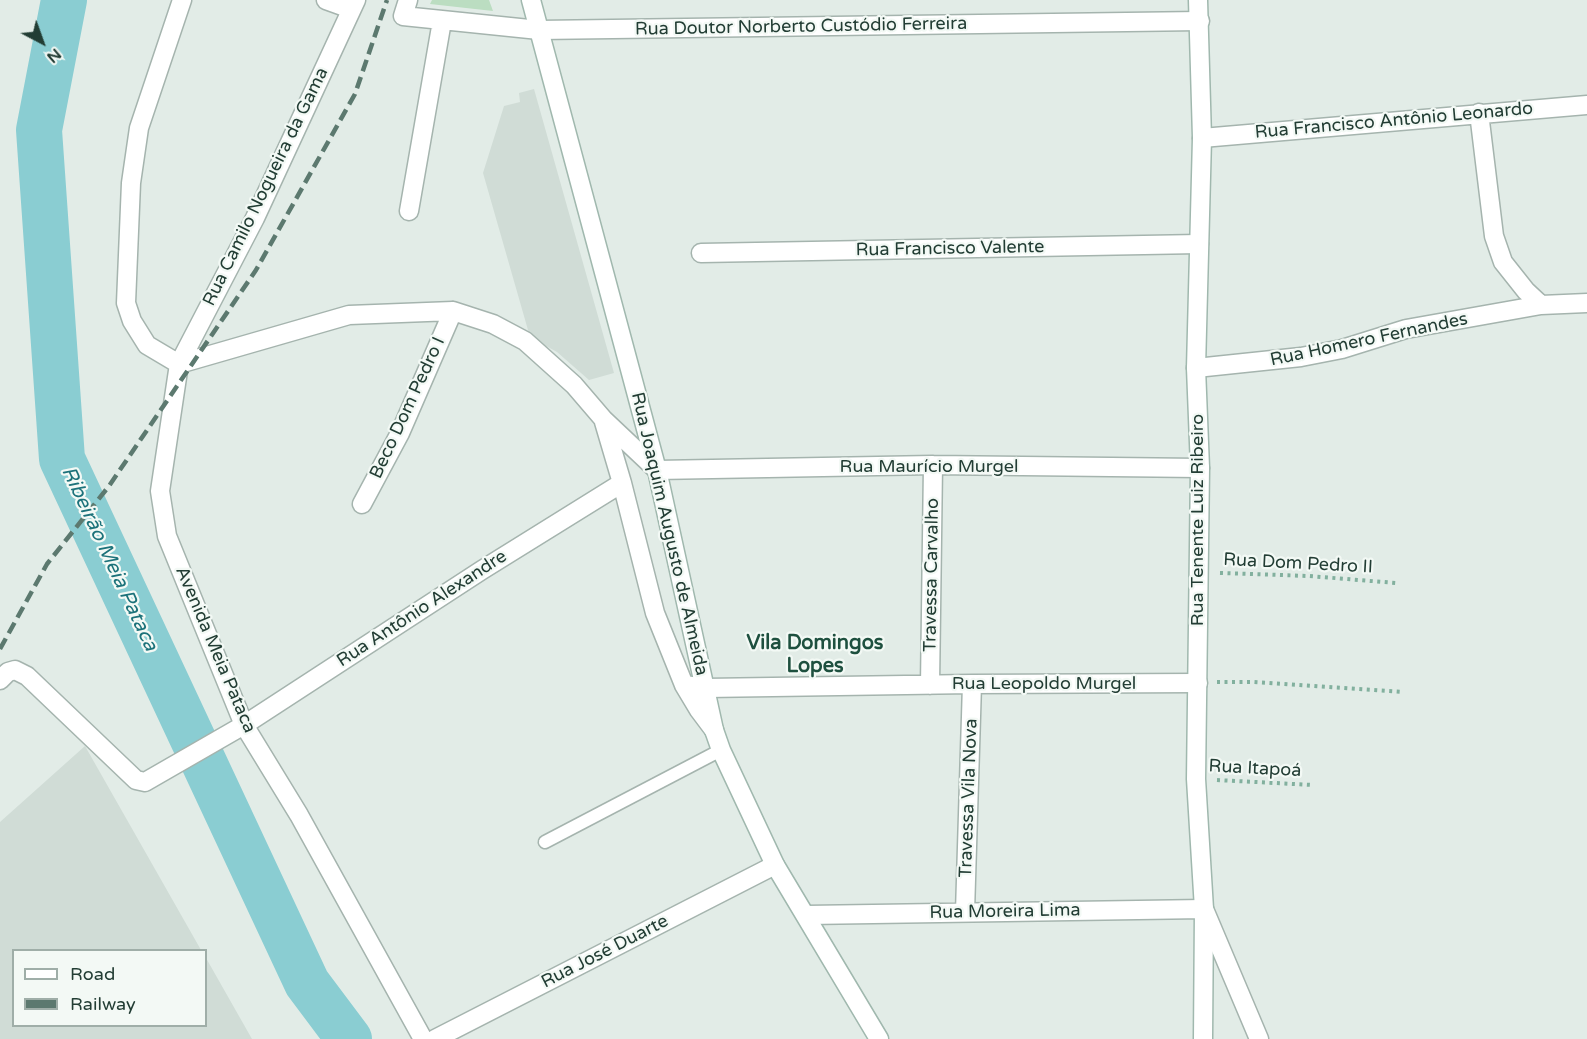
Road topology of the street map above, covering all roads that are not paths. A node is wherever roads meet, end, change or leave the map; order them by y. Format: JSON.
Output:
{"nodes":[{"id":1,"x":182,"y":0,"type":"edge"},
{"id":2,"x":326,"y":0,"type":"edge"},
{"id":3,"x":531,"y":0,"type":"edge"},
{"id":4,"x":1198,"y":0,"type":"edge"},
{"id":5,"x":354,"y":5,"type":"edge"},
{"id":6,"x":406,"y":8,"type":"edge"},
{"id":7,"x":442,"y":21,"type":"junction"},
{"id":8,"x":1200,"y":21,"type":"junction"},
{"id":9,"x":539,"y":30,"type":"junction"},
{"id":10,"x":1587,"y":105,"type":"edge"},
{"id":11,"x":1479,"y":113,"type":"junction"},
{"id":12,"x":1202,"y":138,"type":"junction"},
{"id":13,"x":408,"y":211,"type":"dead end"},
{"id":14,"x":1199,"y":244,"type":"junction"},
{"id":15,"x":701,"y":253,"type":"dead end"},
{"id":16,"x":1587,"y":303,"type":"edge"},
{"id":17,"x":1541,"y":305,"type":"junction"},
{"id":18,"x":453,"y":311,"type":"junction"},
{"id":19,"x":179,"y":364,"type":"junction"},
{"id":20,"x":1196,"y":368,"type":"junction"},
{"id":21,"x":604,"y":420,"type":"junction"},
{"id":22,"x":933,"y":465,"type":"junction"},
{"id":23,"x":1200,"y":468,"type":"junction"},
{"id":24,"x":657,"y":470,"type":"junction"},
{"id":25,"x":622,"y":483,"type":"junction"},
{"id":26,"x":362,"y":504,"type":"dead end"},
{"id":27,"x":4,"y":676,"type":"edge"},
{"id":28,"x":1198,"y":683,"type":"junction"},
{"id":29,"x":972,"y":684,"type":"junction"},
{"id":30,"x":684,"y":685,"type":"junction"},
{"id":31,"x":930,"y":685,"type":"junction"},
{"id":32,"x":706,"y":688,"type":"junction"},
{"id":33,"x":244,"y":725,"type":"junction"},
{"id":34,"x":714,"y":730,"type":"junction"},
{"id":35,"x":721,"y":750,"type":"junction"},
{"id":36,"x":545,"y":842,"type":"dead end"},
{"id":37,"x":775,"y":865,"type":"junction"},
{"id":38,"x":1204,"y":909,"type":"junction"},
{"id":39,"x":965,"y":912,"type":"junction"},
{"id":40,"x":807,"y":915,"type":"junction"},
{"id":41,"x":423,"y":1039,"type":"edge"},
{"id":42,"x":435,"y":1039,"type":"edge"},
{"id":43,"x":879,"y":1039,"type":"edge"},
{"id":44,"x":1203,"y":1039,"type":"edge"},
{"id":45,"x":1259,"y":1039,"type":"edge"}],
"edges":[{"from":1,"to":19,"type":"street"},
{"from":2,"to":5,"type":"street"},
{"from":3,"to":9,"type":"street","name":"Rua Joaquim Augusto de Almeida"},
{"from":4,"to":8,"type":"street","name":"Rua Tenente Luiz Ribeiro"},
{"from":5,"to":19,"type":"street","name":"Rua Camilo Nogueira da Gama"},
{"from":6,"to":7,"type":"street","name":"Rua Doutor Norberto Custódio Ferreira"},
{"from":7,"to":9,"type":"street","name":"Rua Doutor Norberto Custódio Ferreira"},
{"from":7,"to":13,"type":"street"},
{"from":8,"to":9,"type":"street","name":"Rua Doutor Norberto Custódio Ferreira"},
{"from":8,"to":12,"type":"street","name":"Rua Tenente Luiz Ribeiro"},
{"from":9,"to":24,"type":"street","name":"Rua Joaquim Augusto de Almeida"},
{"from":10,"to":11,"type":"street","name":"Rua Francisco Antônio Leonardo"},
{"from":11,"to":12,"type":"street","name":"Rua Francisco Antônio Leonardo"},
{"from":11,"to":17,"type":"street"},
{"from":12,"to":14,"type":"street","name":"Rua Tenente Luiz Ribeiro"},
{"from":14,"to":15,"type":"street","name":"Rua Francisco Valente"},
{"from":14,"to":20,"type":"street","name":"Rua Tenente Luiz Ribeiro"},
{"from":16,"to":17,"type":"street","name":"Rua Homero Fernandes"},
{"from":17,"to":20,"type":"street","name":"Rua Homero Fernandes"},
{"from":18,"to":19,"type":"street"},
{"from":18,"to":21,"type":"street"},
{"from":18,"to":26,"type":"street","name":"Beco Dom Pedro I"},
{"from":19,"to":33,"type":"street","name":"Avenida Meia Pataca"},
{"from":20,"to":23,"type":"street","name":"Rua Tenente Luiz Ribeiro"},
{"from":21,"to":24,"type":"street"},
{"from":21,"to":25,"type":"street"},
{"from":22,"to":23,"type":"street","name":"Rua Maurício Murgel"},
{"from":22,"to":24,"type":"street","name":"Rua Maurício Murgel"},
{"from":22,"to":31,"type":"street","name":"Travessa Carvalho"},
{"from":23,"to":28,"type":"street","name":"Rua Tenente Luiz Ribeiro"},
{"from":24,"to":32,"type":"street","name":"Rua Joaquim Augusto de Almeida"},
{"from":25,"to":30,"type":"street"},
{"from":25,"to":33,"type":"street","name":"Rua Antônio Alexandre"},
{"from":27,"to":33,"type":"street","name":"Rua Antônio Alexandre"},
{"from":28,"to":29,"type":"street","name":"Rua Leopoldo Murgel"},
{"from":28,"to":38,"type":"street","name":"Rua Tenente Luiz Ribeiro"},
{"from":29,"to":31,"type":"street","name":"Rua Leopoldo Murgel"},
{"from":29,"to":39,"type":"street","name":"Travessa Vila Nova"},
{"from":30,"to":32,"type":"street","name":"Rua Leopoldo Murgel"},
{"from":30,"to":34,"type":"street"},
{"from":31,"to":32,"type":"street","name":"Rua Leopoldo Murgel"},
{"from":32,"to":34,"type":"street","name":"Rua Joaquim Augusto de Almeida"},
{"from":33,"to":41,"type":"street","name":"Avenida Meia Pataca"},
{"from":34,"to":35,"type":"street","name":"Rua Joaquim Augusto de Almeida"},
{"from":35,"to":36,"type":"lane"},
{"from":35,"to":37,"type":"street","name":"Rua Joaquim Augusto de Almeida"},
{"from":37,"to":40,"type":"street","name":"Rua Joaquim Augusto de Almeida"},
{"from":37,"to":42,"type":"street","name":"Rua José Duarte"},
{"from":38,"to":39,"type":"street","name":"Rua Moreira Lima"},
{"from":38,"to":44,"type":"street","name":"Rua Tenente Luiz Ribeiro"},
{"from":38,"to":45,"type":"street"},
{"from":39,"to":40,"type":"street","name":"Rua Moreira Lima"},
{"from":40,"to":43,"type":"street","name":"Rua Joaquim Augusto de Almeida"}]}
